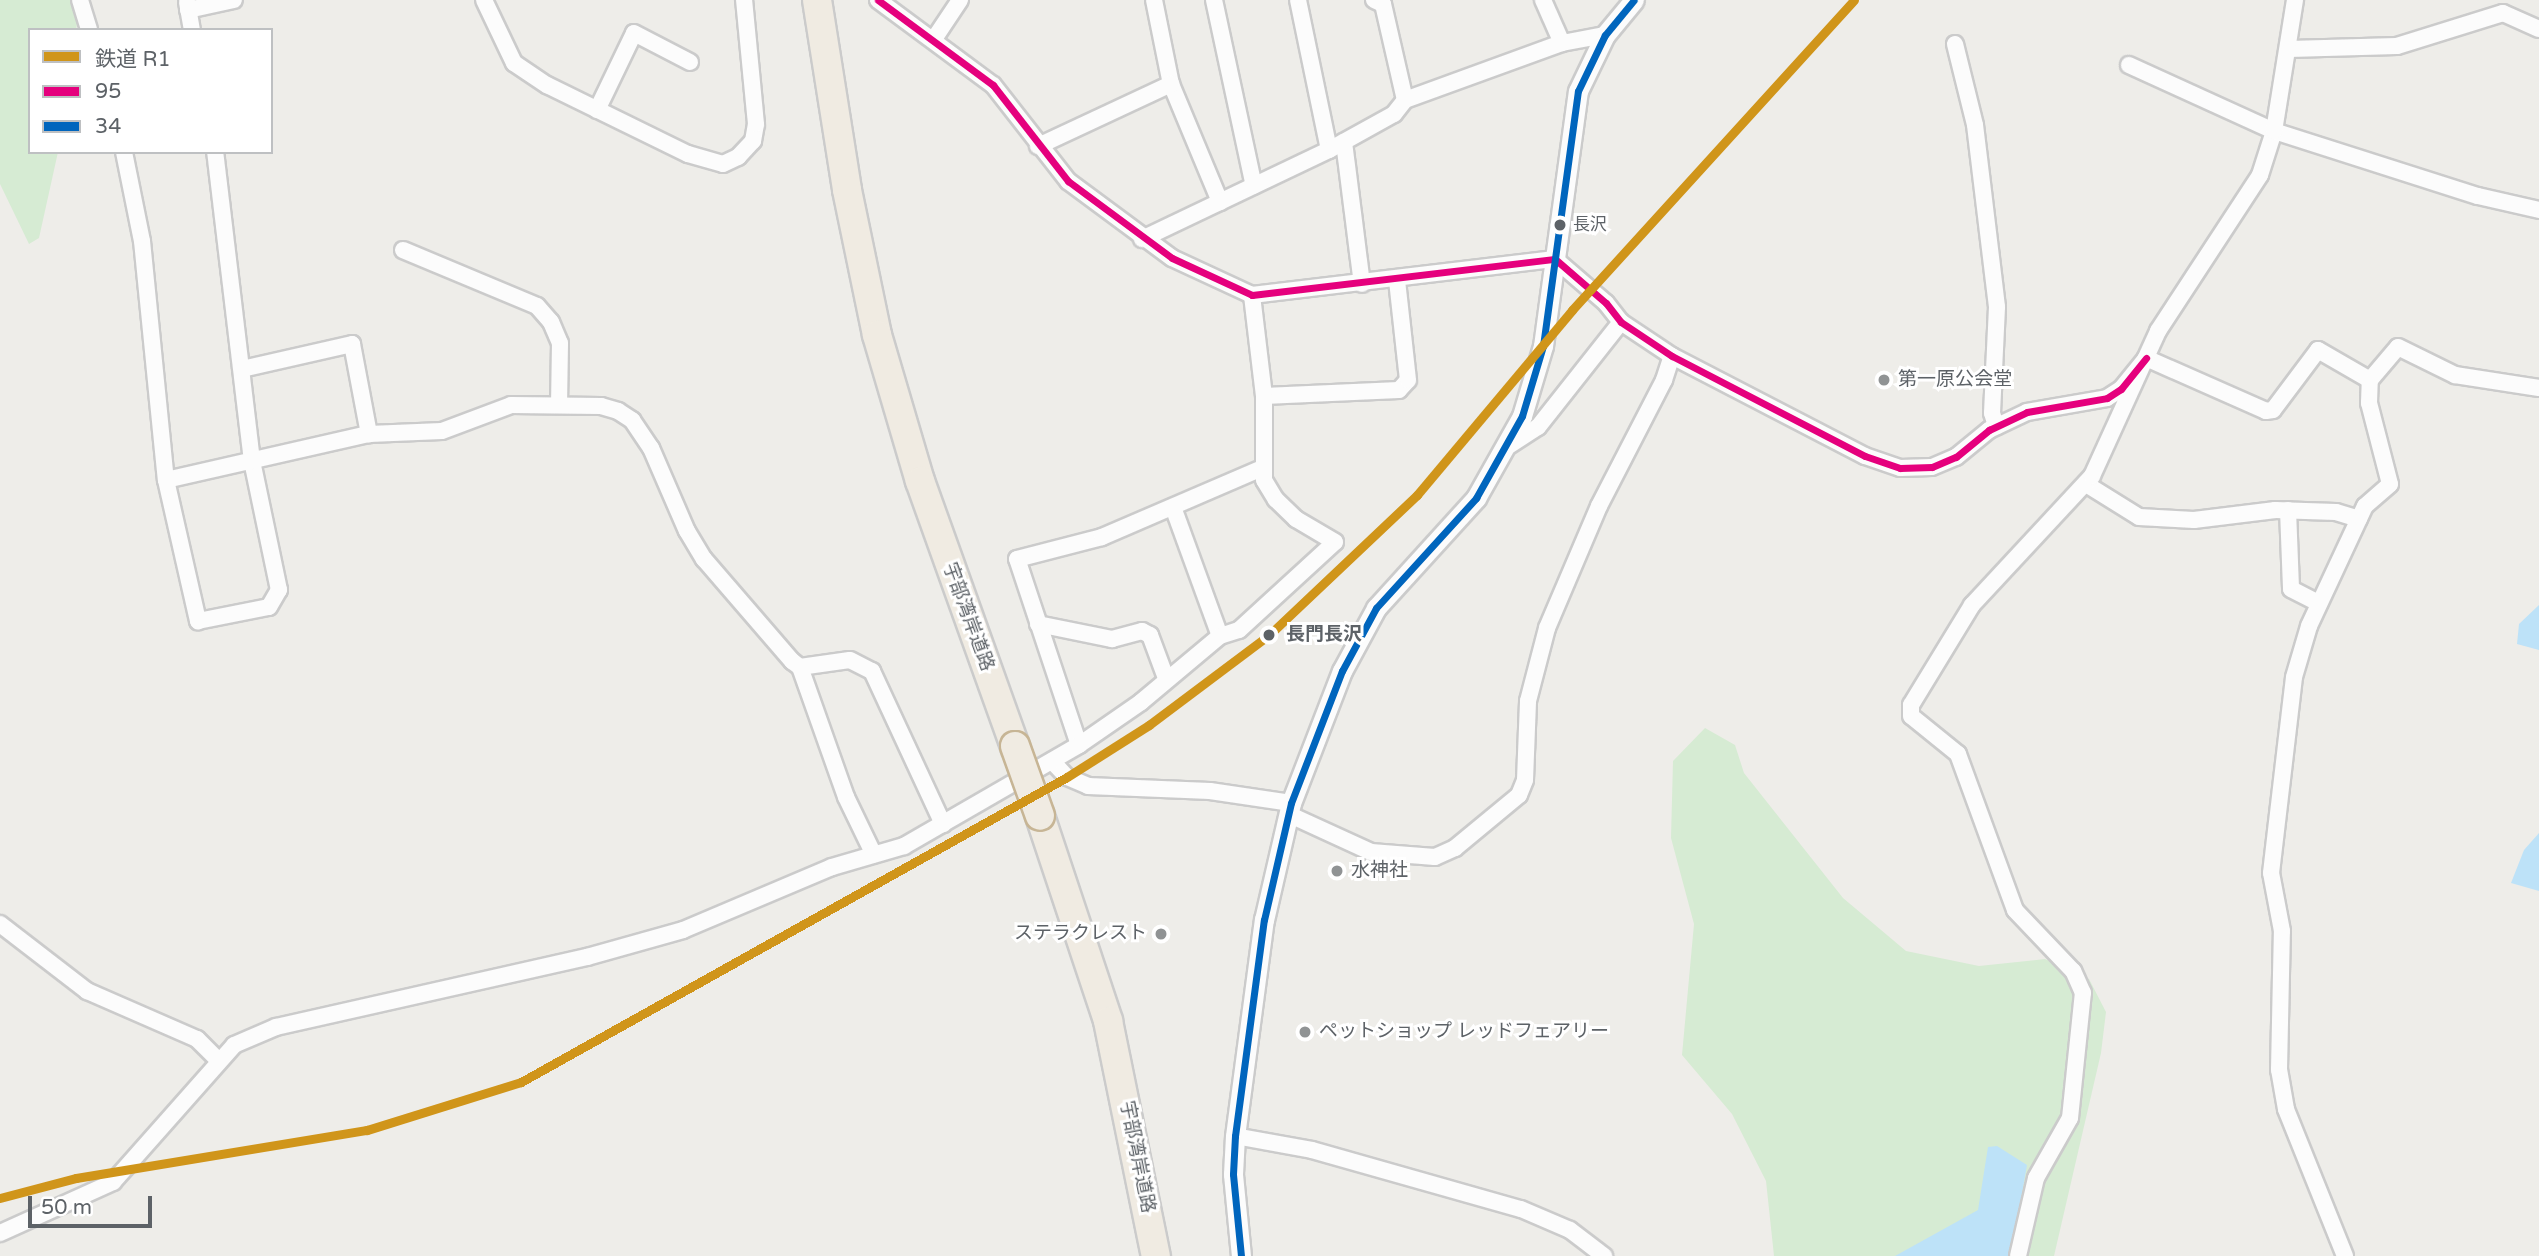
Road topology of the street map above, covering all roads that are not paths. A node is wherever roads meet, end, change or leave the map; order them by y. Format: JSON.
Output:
{"nodes":[{"id":1,"x":80,"y":0,"type":"edge"},
{"id":2,"x":234,"y":0,"type":"edge"},
{"id":3,"x":484,"y":0,"type":"edge"},
{"id":4,"x":744,"y":0,"type":"edge"},
{"id":5,"x":817,"y":0,"type":"edge"},
{"id":6,"x":878,"y":0,"type":"edge"},
{"id":7,"x":960,"y":0,"type":"edge"},
{"id":8,"x":1154,"y":0,"type":"edge"},
{"id":9,"x":1214,"y":0,"type":"edge"},
{"id":10,"x":1298,"y":0,"type":"edge"},
{"id":11,"x":1374,"y":0,"type":"edge"},
{"id":12,"x":1543,"y":0,"type":"edge"},
{"id":13,"x":1634,"y":0,"type":"edge"},
{"id":14,"x":2295,"y":0,"type":"edge"},
{"id":15,"x":187,"y":5,"type":"edge"},
{"id":16,"x":88,"y":28,"type":"edge"},
{"id":17,"x":192,"y":28,"type":"edge"},
{"id":18,"x":2539,"y":29,"type":"edge"},
{"id":19,"x":1605,"y":35,"type":"junction"},
{"id":20,"x":934,"y":39,"type":"junction"},
{"id":21,"x":1562,"y":43,"type":"junction"},
{"id":22,"x":1955,"y":44,"type":"dead end"},
{"id":23,"x":2289,"y":49,"type":"junction"},
{"id":24,"x":690,"y":62,"type":"dead end"},
{"id":25,"x":2129,"y":65,"type":"dead end"},
{"id":26,"x":1171,"y":84,"type":"junction"},
{"id":27,"x":1405,"y":100,"type":"junction"},
{"id":28,"x":597,"y":110,"type":"junction"},
{"id":29,"x":2274,"y":131,"type":"junction"},
{"id":30,"x":1344,"y":142,"type":"junction"},
{"id":31,"x":1038,"y":146,"type":"junction"},
{"id":32,"x":1329,"y":150,"type":"junction"},
{"id":33,"x":124,"y":154,"type":"edge"},
{"id":34,"x":215,"y":154,"type":"edge"},
{"id":35,"x":1254,"y":186,"type":"junction"},
{"id":36,"x":1220,"y":202,"type":"junction"},
{"id":37,"x":2539,"y":210,"type":"edge"},
{"id":38,"x":1142,"y":239,"type":"junction"},
{"id":39,"x":403,"y":250,"type":"dead end"},
{"id":40,"x":1555,"y":259,"type":"junction"},
{"id":41,"x":1397,"y":280,"type":"junction"},
{"id":42,"x":1362,"y":284,"type":"junction"},
{"id":43,"x":1252,"y":295,"type":"junction"},
{"id":44,"x":1621,"y":323,"type":"junction"},
{"id":45,"x":1672,"y":356,"type":"junction"},
{"id":46,"x":2146,"y":358,"type":"junction"},
{"id":47,"x":242,"y":369,"type":"junction"},
{"id":48,"x":2370,"y":380,"type":"junction"},
{"id":49,"x":2539,"y":388,"type":"edge"},
{"id":50,"x":1264,"y":396,"type":"junction"},
{"id":51,"x":559,"y":404,"type":"junction"},
{"id":52,"x":1996,"y":426,"type":"junction"},
{"id":53,"x":369,"y":434,"type":"junction"},
{"id":54,"x":1510,"y":445,"type":"junction"},
{"id":55,"x":252,"y":461,"type":"junction"},
{"id":56,"x":1262,"y":468,"type":"junction"},
{"id":57,"x":166,"y":480,"type":"junction"},
{"id":58,"x":2086,"y":484,"type":"junction"},
{"id":59,"x":1173,"y":507,"type":"junction"},
{"id":60,"x":2288,"y":510,"type":"junction"},
{"id":61,"x":2359,"y":519,"type":"junction"},
{"id":62,"x":2319,"y":603,"type":"junction"},
{"id":63,"x":1038,"y":624,"type":"junction"},
{"id":64,"x":1220,"y":636,"type":"junction"},
{"id":65,"x":800,"y":667,"type":"junction"},
{"id":66,"x":1166,"y":678,"type":"junction"},
{"id":67,"x":1079,"y":745,"type":"junction"},
{"id":68,"x":1052,"y":761,"type":"junction"},
{"id":69,"x":1290,"y":808,"type":"junction"},
{"id":70,"x":943,"y":824,"type":"junction"},
{"id":71,"x":874,"y":855,"type":"junction"},
{"id":72,"x":0,"y":923,"type":"edge"},
{"id":73,"x":219,"y":1061,"type":"junction"},
{"id":74,"x":1235,"y":1136,"type":"junction"},
{"id":75,"x":0,"y":1233,"type":"edge"},
{"id":76,"x":1155,"y":1256,"type":"edge"},
{"id":77,"x":1241,"y":1256,"type":"edge"},
{"id":78,"x":1604,"y":1256,"type":"edge"},
{"id":79,"x":2018,"y":1256,"type":"edge"},
{"id":80,"x":2345,"y":1256,"type":"edge"}],
"edges":[{"from":1,"to":16,"type":"street"},
{"from":2,"to":15,"type":"street"},
{"from":3,"to":28,"type":"street"},
{"from":4,"to":28,"type":"street"},
{"from":5,"to":76,"type":"highway","name":"宇部湾岸道路","bridge":true},
{"from":6,"to":20,"type":"street"},
{"from":7,"to":20,"type":"street"},
{"from":8,"to":26,"type":"street"},
{"from":9,"to":35,"type":"street"},
{"from":10,"to":32,"type":"street"},
{"from":11,"to":27,"type":"street"},
{"from":12,"to":21,"type":"street"},
{"from":13,"to":19,"type":"street"},
{"from":14,"to":23,"type":"street"},
{"from":15,"to":17,"type":"street"},
{"from":18,"to":23,"type":"street"},
{"from":19,"to":21,"type":"street"},
{"from":19,"to":40,"type":"street"},
{"from":20,"to":31,"type":"street"},
{"from":21,"to":27,"type":"street"},
{"from":22,"to":52,"type":"street"},
{"from":23,"to":29,"type":"street"},
{"from":24,"to":28,"type":"street"},
{"from":25,"to":29,"type":"street"},
{"from":26,"to":31,"type":"street"},
{"from":26,"to":36,"type":"street"},
{"from":27,"to":30,"type":"street"},
{"from":29,"to":37,"type":"street"},
{"from":29,"to":46,"type":"street"},
{"from":30,"to":32,"type":"street"},
{"from":30,"to":42,"type":"street"},
{"from":31,"to":38,"type":"street"},
{"from":32,"to":35,"type":"street"},
{"from":33,"to":57,"type":"street"},
{"from":34,"to":47,"type":"street"},
{"from":35,"to":36,"type":"street"},
{"from":36,"to":38,"type":"street"},
{"from":38,"to":43,"type":"street"},
{"from":39,"to":51,"type":"street"},
{"from":40,"to":41,"type":"street"},
{"from":40,"to":44,"type":"street"},
{"from":40,"to":54,"type":"street"},
{"from":41,"to":42,"type":"street"},
{"from":41,"to":50,"type":"street"},
{"from":42,"to":43,"type":"street"},
{"from":43,"to":50,"type":"street"},
{"from":44,"to":45,"type":"street"},
{"from":44,"to":54,"type":"street"},
{"from":45,"to":52,"type":"street"},
{"from":45,"to":69,"type":"street"},
{"from":46,"to":48,"type":"street"},
{"from":46,"to":52,"type":"street"},
{"from":46,"to":58,"type":"street"},
{"from":47,"to":53,"type":"street"},
{"from":47,"to":55,"type":"street"},
{"from":48,"to":49,"type":"street"},
{"from":48,"to":61,"type":"street"},
{"from":50,"to":56,"type":"street"},
{"from":51,"to":53,"type":"street"},
{"from":51,"to":65,"type":"street"},
{"from":53,"to":55,"type":"street"},
{"from":54,"to":69,"type":"street"},
{"from":55,"to":57,"type":"street"},
{"from":55,"to":57,"type":"street"},
{"from":56,"to":59,"type":"street"},
{"from":56,"to":64,"type":"street"},
{"from":58,"to":60,"type":"street"},
{"from":58,"to":79,"type":"street"},
{"from":59,"to":63,"type":"street"},
{"from":59,"to":64,"type":"street"},
{"from":60,"to":61,"type":"street"},
{"from":60,"to":62,"type":"street"},
{"from":61,"to":62,"type":"street"},
{"from":62,"to":80,"type":"street"},
{"from":63,"to":66,"type":"street"},
{"from":63,"to":67,"type":"street"},
{"from":64,"to":66,"type":"street"},
{"from":65,"to":70,"type":"street"},
{"from":65,"to":71,"type":"street"},
{"from":66,"to":67,"type":"street"},
{"from":67,"to":68,"type":"street"},
{"from":68,"to":69,"type":"street"},
{"from":68,"to":70,"type":"street"},
{"from":69,"to":74,"type":"street"},
{"from":70,"to":71,"type":"street"},
{"from":71,"to":73,"type":"street"},
{"from":72,"to":73,"type":"street"},
{"from":73,"to":75,"type":"street"},
{"from":74,"to":77,"type":"street"},
{"from":74,"to":78,"type":"street"}]}
